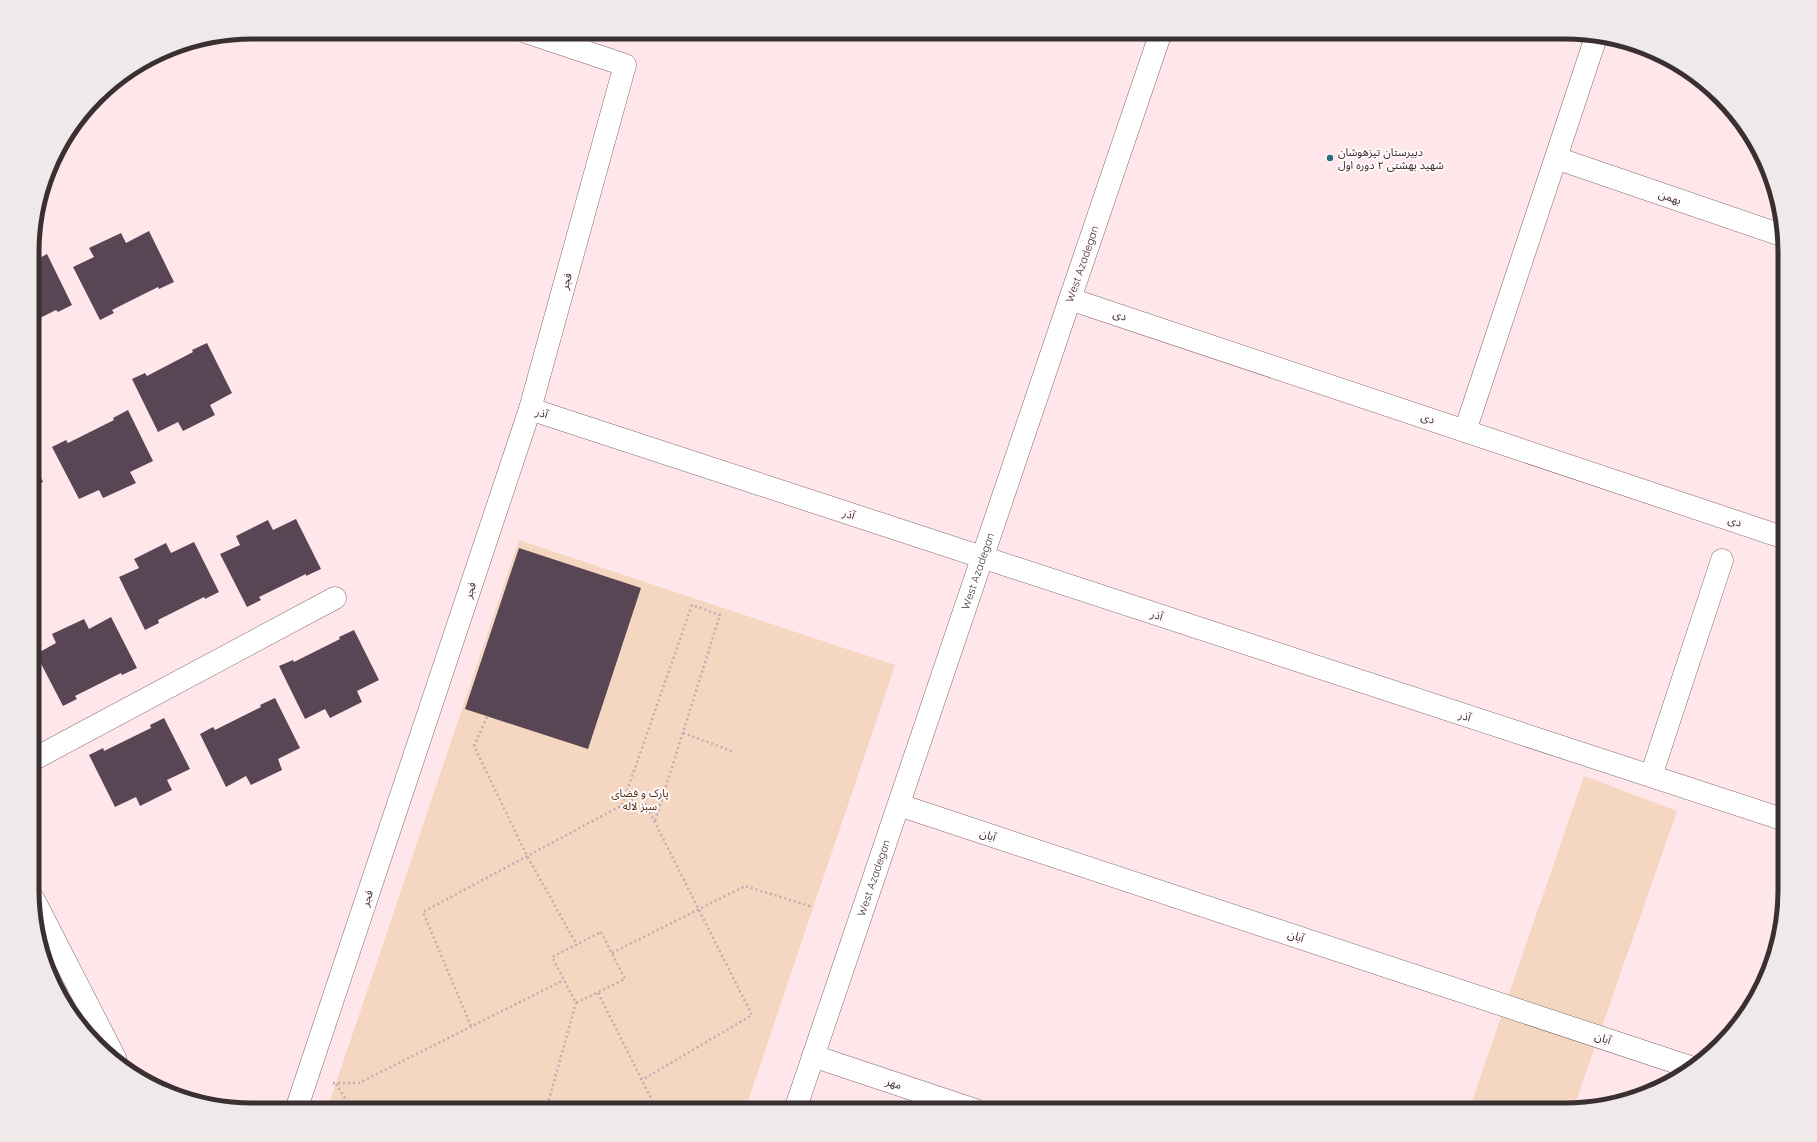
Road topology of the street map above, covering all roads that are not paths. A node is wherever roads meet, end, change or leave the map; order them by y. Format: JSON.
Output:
{"nodes":[{"id":1,"x":547,"y":39,"type":"edge"},
{"id":2,"x":1159,"y":39,"type":"edge"},
{"id":3,"x":1595,"y":41,"type":"edge"},
{"id":4,"x":1556,"y":158,"type":"junction"},
{"id":5,"x":1777,"y":234,"type":"edge"},
{"id":6,"x":1070,"y":299,"type":"junction"},
{"id":7,"x":530,"y":409,"type":"junction"},
{"id":8,"x":1465,"y":431,"type":"junction"},
{"id":9,"x":1778,"y":536,"type":"edge"},
{"id":10,"x":983,"y":557,"type":"junction"},
{"id":11,"x":1722,"y":560,"type":"dead end"},
{"id":12,"x":335,"y":598,"type":"dead end"},
{"id":13,"x":39,"y":756,"type":"edge"},
{"id":14,"x":1650,"y":776,"type":"junction"},
{"id":15,"x":899,"y":805,"type":"junction"},
{"id":16,"x":1778,"y":818,"type":"edge"},
{"id":17,"x":40,"y":914,"type":"edge"},
{"id":18,"x":96,"y":1033,"type":"edge"},
{"id":19,"x":104,"y":1044,"type":"edge"},
{"id":20,"x":813,"y":1056,"type":"junction"},
{"id":21,"x":1685,"y":1065,"type":"edge"},
{"id":22,"x":298,"y":1103,"type":"edge"},
{"id":23,"x":797,"y":1103,"type":"edge"},
{"id":24,"x":954,"y":1103,"type":"edge"}],
"edges":[{"from":1,"to":7,"type":"street","name":"فجر"},
{"from":2,"to":6,"type":"street","name":"West Azadegan"},
{"from":3,"to":4,"type":"street"},
{"from":4,"to":5,"type":"street","name":"بهمن"},
{"from":4,"to":8,"type":"street"},
{"from":6,"to":8,"type":"street","name":"دی"},
{"from":6,"to":10,"type":"street","name":"West Azadegan"},
{"from":7,"to":10,"type":"street","name":"آذر"},
{"from":7,"to":22,"type":"street","name":"فجر"},
{"from":8,"to":9,"type":"street","name":"دی"},
{"from":10,"to":14,"type":"street","name":"آذر"},
{"from":10,"to":15,"type":"street","name":"West Azadegan"},
{"from":11,"to":14,"type":"street"},
{"from":12,"to":13,"type":"street"},
{"from":14,"to":16,"type":"street","name":"آذر"},
{"from":15,"to":20,"type":"street","name":"West Azadegan"},
{"from":15,"to":21,"type":"street","name":"آبان"},
{"from":17,"to":18,"type":"street"},
{"from":18,"to":19,"type":"street"},
{"from":20,"to":23,"type":"street","name":"West Azadegan"},
{"from":20,"to":24,"type":"street","name":"مهر"}]}
